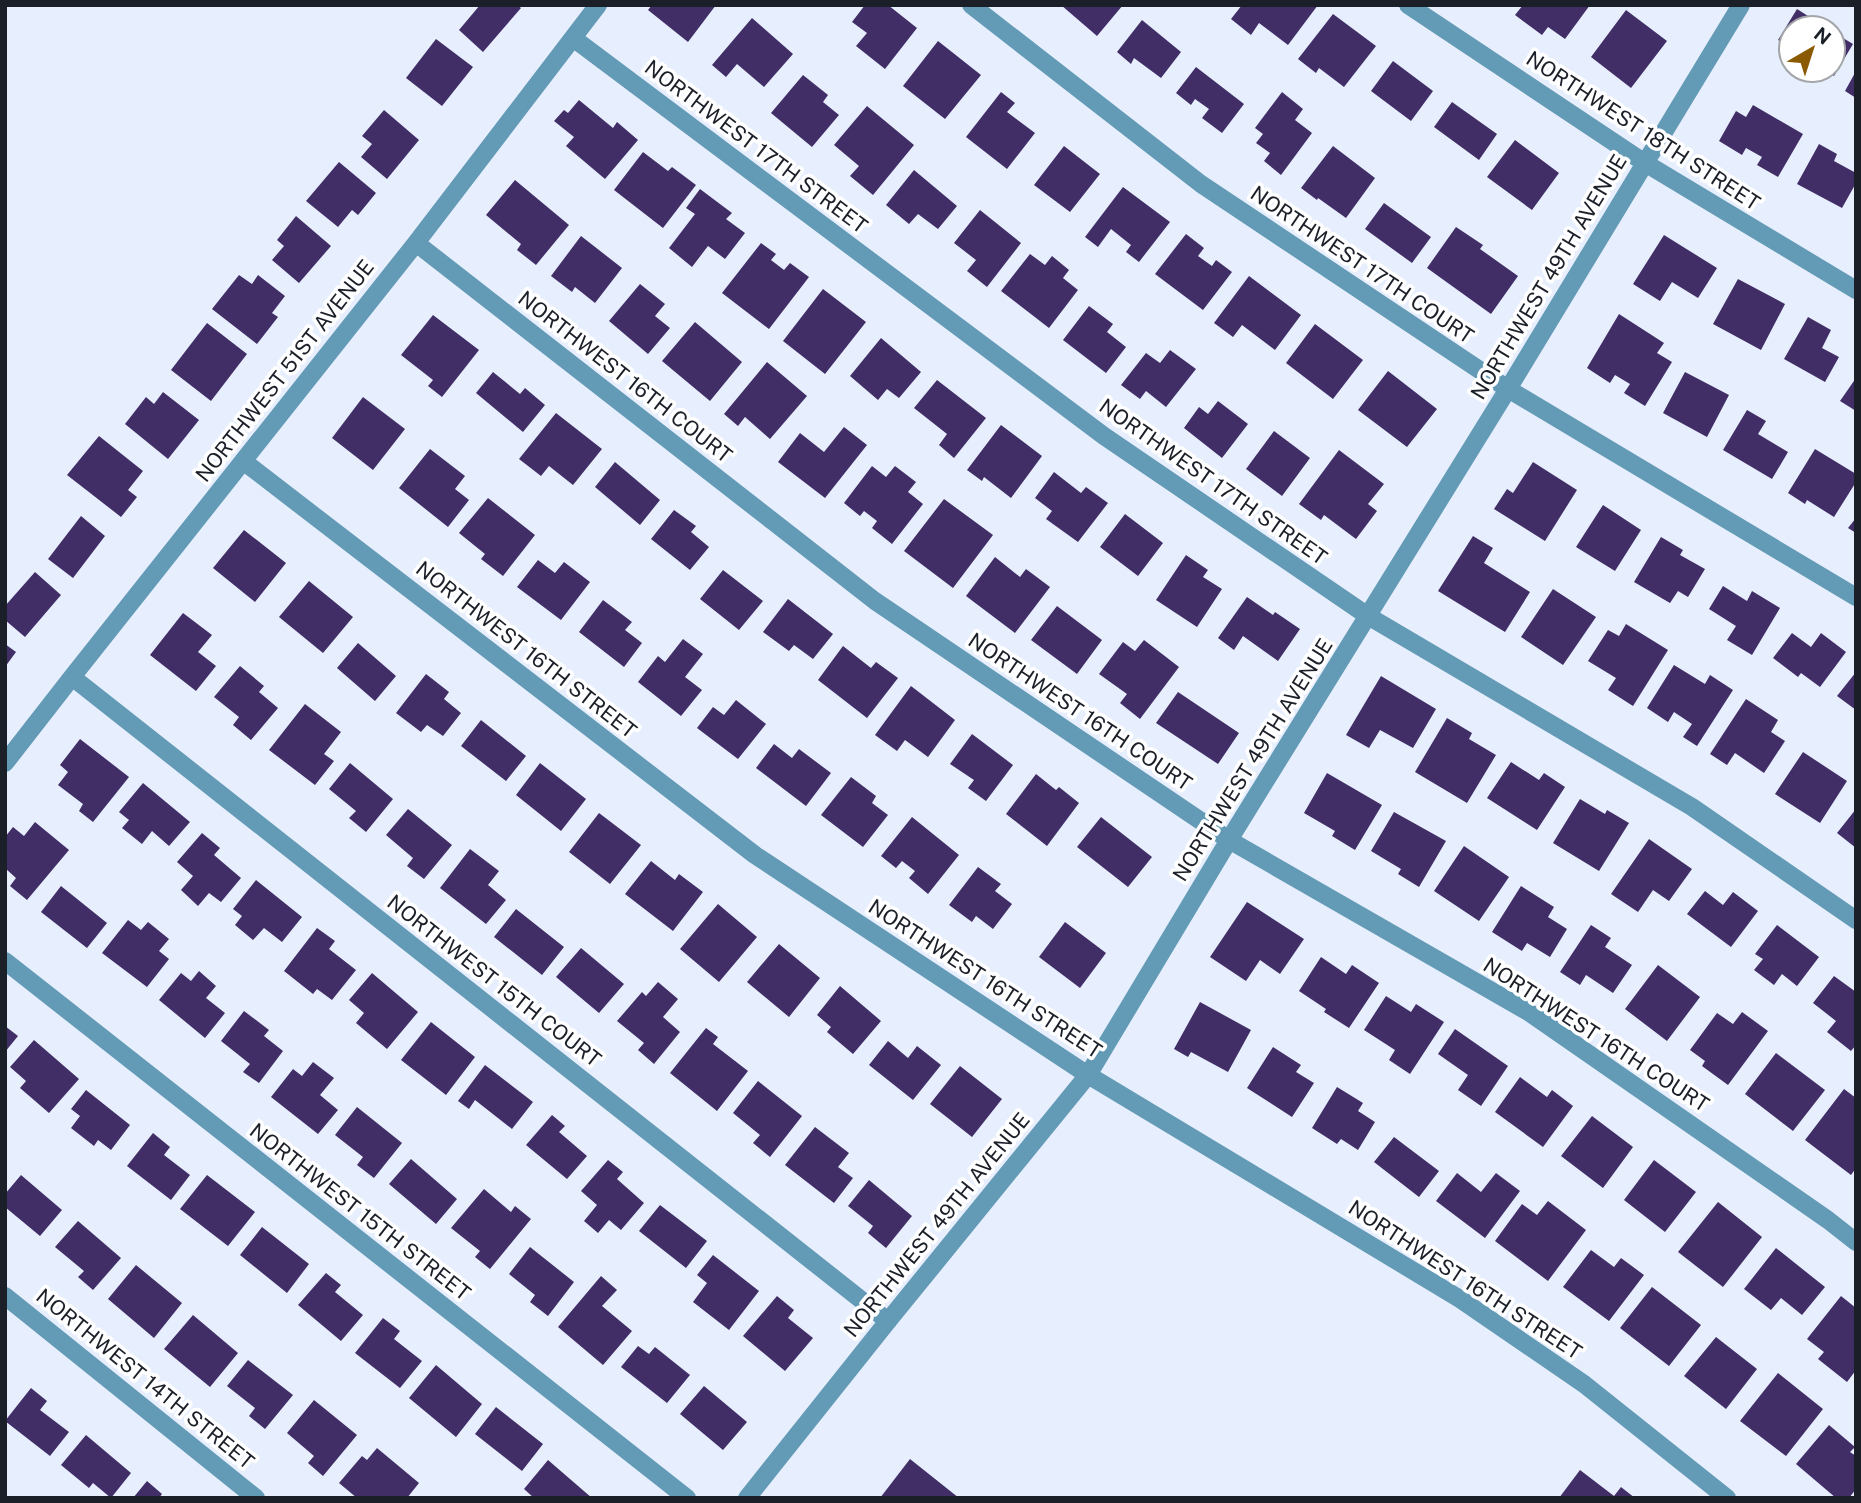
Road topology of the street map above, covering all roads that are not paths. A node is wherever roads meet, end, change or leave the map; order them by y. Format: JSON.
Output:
{"nodes":[{"id":1,"x":598,"y":5,"type":"edge"},
{"id":2,"x":971,"y":5,"type":"edge"},
{"id":3,"x":1408,"y":5,"type":"edge"},
{"id":4,"x":1741,"y":5,"type":"edge"},
{"id":5,"x":573,"y":38,"type":"junction"},
{"id":6,"x":1645,"y":163,"type":"junction"},
{"id":7,"x":416,"y":243,"type":"junction"},
{"id":8,"x":1856,"y":290,"type":"edge"},
{"id":9,"x":1508,"y":389,"type":"junction"},
{"id":10,"x":243,"y":461,"type":"junction"},
{"id":11,"x":1856,"y":597,"type":"edge"},
{"id":12,"x":1368,"y":616,"type":"junction"},
{"id":13,"x":72,"y":677,"type":"junction"},
{"id":14,"x":5,"y":764,"type":"edge"},
{"id":15,"x":1229,"y":840,"type":"junction"},
{"id":16,"x":1856,"y":920,"type":"edge"},
{"id":17,"x":5,"y":961,"type":"edge"},
{"id":18,"x":1088,"y":1075,"type":"junction"},
{"id":19,"x":1856,"y":1242,"type":"edge"},
{"id":20,"x":5,"y":1296,"type":"edge"},
{"id":21,"x":888,"y":1321,"type":"junction"},
{"id":22,"x":256,"y":1498,"type":"edge"},
{"id":23,"x":687,"y":1498,"type":"edge"},
{"id":24,"x":747,"y":1498,"type":"edge"},
{"id":25,"x":1727,"y":1498,"type":"edge"}],
"edges":[{"from":1,"to":5,"type":"street","name":"NORTHWEST 51ST AVENUE"},
{"from":2,"to":9,"type":"street","name":"NORTHWEST 17TH COURT"},
{"from":3,"to":6,"type":"street","name":"NORTHWEST 18TH STREET"},
{"from":4,"to":6,"type":"street","name":"NORTHWEST 49TH AVENUE"},
{"from":5,"to":7,"type":"street","name":"NORTHWEST 51ST AVENUE"},
{"from":5,"to":12,"type":"street","name":"NORTHWEST 17TH STREET"},
{"from":6,"to":8,"type":"street","name":"NORTHWEST 18TH STREET"},
{"from":6,"to":9,"type":"street","name":"NORTHWEST 49TH AVENUE"},
{"from":7,"to":10,"type":"street","name":"NORTHWEST 51ST AVENUE"},
{"from":7,"to":15,"type":"street","name":"NORTHWEST 16TH COURT"},
{"from":9,"to":11,"type":"street","name":"NORTHWEST 17TH COURT"},
{"from":9,"to":12,"type":"street","name":"NORTHWEST 49TH AVENUE"},
{"from":10,"to":13,"type":"street","name":"NORTHWEST 51ST AVENUE"},
{"from":10,"to":18,"type":"street","name":"NORTHWEST 16TH STREET"},
{"from":12,"to":15,"type":"street","name":"NORTHWEST 49TH AVENUE"},
{"from":12,"to":16,"type":"street","name":"NORTHWEST 17TH STREET"},
{"from":13,"to":14,"type":"street","name":"NORTHWEST 51ST AVENUE"},
{"from":13,"to":21,"type":"street","name":"NORTHWEST 15TH COURT"},
{"from":15,"to":18,"type":"street","name":"NORTHWEST 49TH AVENUE"},
{"from":15,"to":19,"type":"street","name":"NORTHWEST 16TH COURT"},
{"from":17,"to":23,"type":"street","name":"NORTHWEST 15TH STREET"},
{"from":18,"to":21,"type":"street","name":"NORTHWEST 49TH AVENUE"},
{"from":18,"to":25,"type":"street","name":"NORTHWEST 16TH STREET"},
{"from":20,"to":22,"type":"street","name":"NORTHWEST 14TH STREET"},
{"from":21,"to":24,"type":"street","name":"NORTHWEST 49TH AVENUE"}]}
